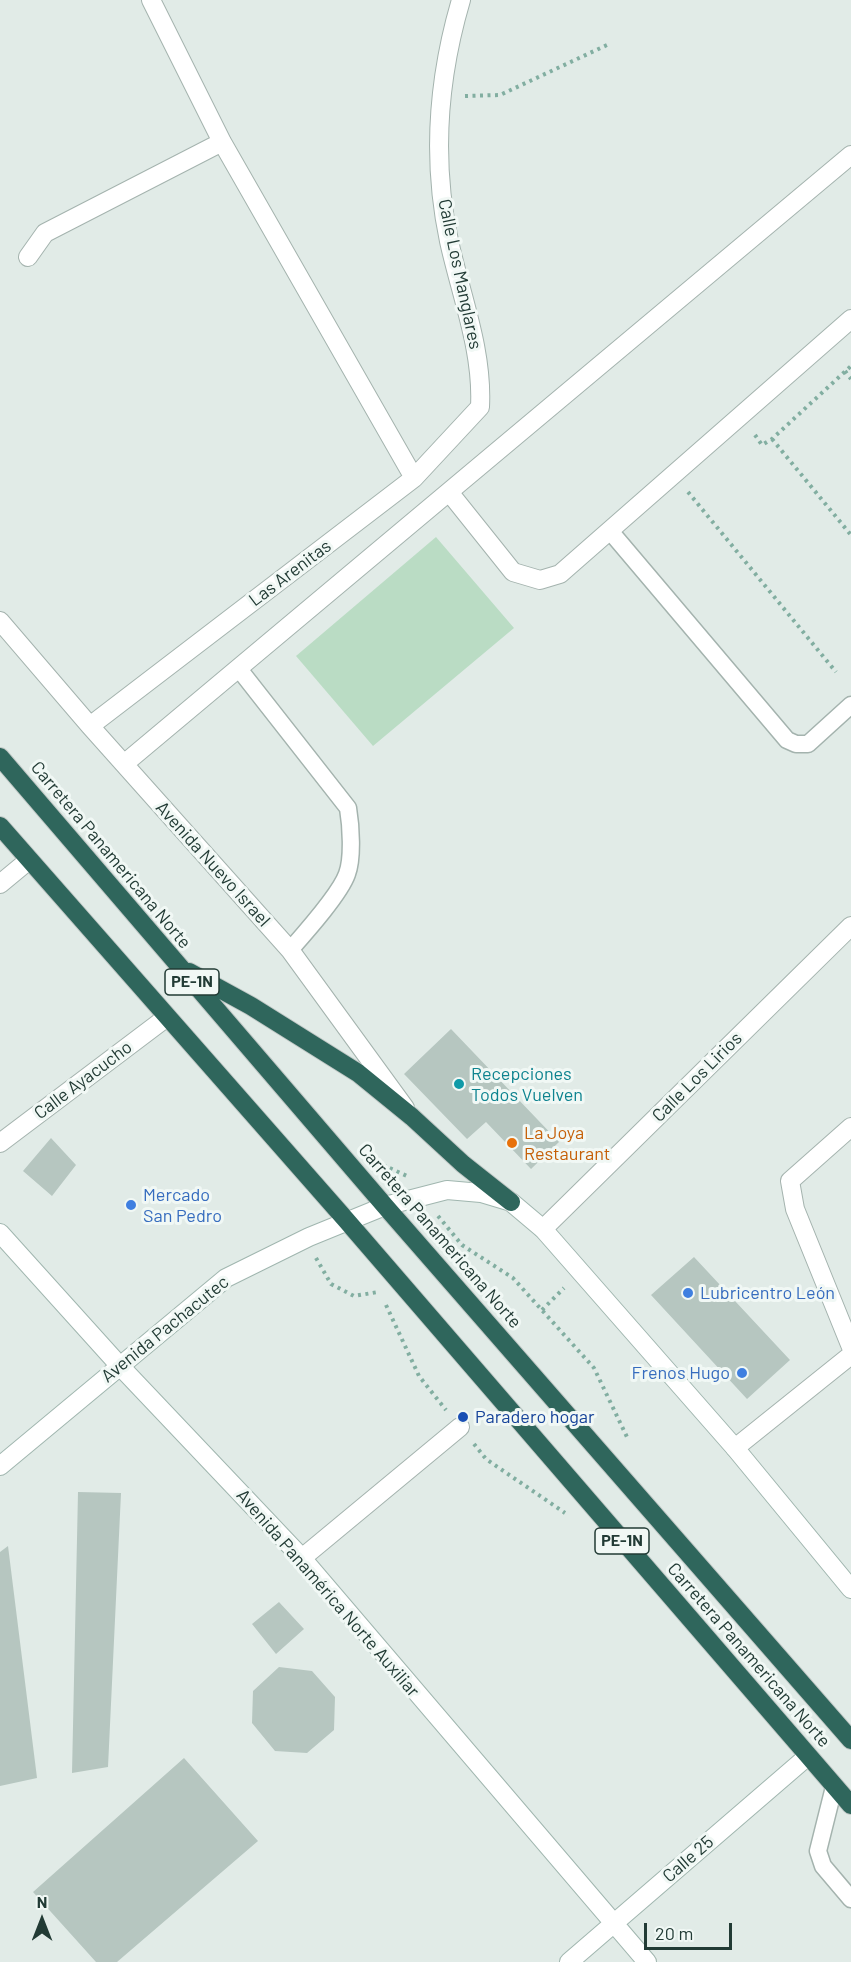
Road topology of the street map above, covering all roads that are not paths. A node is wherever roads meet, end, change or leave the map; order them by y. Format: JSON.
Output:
{"nodes":[{"id":1,"x":151,"y":0,"type":"edge"},
{"id":2,"x":461,"y":0,"type":"edge"},
{"id":3,"x":222,"y":142,"type":"junction"},
{"id":4,"x":851,"y":155,"type":"edge"},
{"id":5,"x":28,"y":257,"type":"dead end"},
{"id":6,"x":851,"y":319,"type":"edge"},
{"id":7,"x":480,"y":407,"type":"joint"},
{"id":8,"x":414,"y":478,"type":"junction"},
{"id":9,"x":449,"y":492,"type":"junction"},
{"id":10,"x":610,"y":531,"type":"junction"},
{"id":11,"x":0,"y":621,"type":"edge"},
{"id":12,"x":239,"y":669,"type":"junction"},
{"id":13,"x":851,"y":705,"type":"edge"},
{"id":14,"x":90,"y":726,"type":"junction"},
{"id":15,"x":0,"y":757,"type":"edge"},
{"id":16,"x":124,"y":764,"type":"junction"},
{"id":17,"x":0,"y":826,"type":"edge"},
{"id":18,"x":29,"y":860,"type":"junction"},
{"id":19,"x":0,"y":884,"type":"edge"},
{"id":20,"x":848,"y":934,"type":"edge"},
{"id":21,"x":290,"y":950,"type":"junction"},
{"id":22,"x":179,"y":967,"type":"junction"},
{"id":23,"x":167,"y":1017,"type":"junction"},
{"id":24,"x":412,"y":1117,"type":"junction"},
{"id":25,"x":851,"y":1127,"type":"edge"},
{"id":26,"x":0,"y":1143,"type":"edge"},
{"id":27,"x":511,"y":1202,"type":"junction"},
{"id":28,"x":385,"y":1206,"type":"junction"},
{"id":29,"x":347,"y":1221,"type":"junction"},
{"id":30,"x":543,"y":1229,"type":"junction"},
{"id":31,"x":0,"y":1233,"type":"edge"},
{"id":32,"x":851,"y":1347,"type":"edge"},
{"id":33,"x":851,"y":1355,"type":"edge"},
{"id":34,"x":119,"y":1365,"type":"junction"},
{"id":35,"x":460,"y":1427,"type":"dead end"},
{"id":36,"x":735,"y":1448,"type":"junction"},
{"id":37,"x":0,"y":1466,"type":"edge"},
{"id":38,"x":302,"y":1558,"type":"junction"},
{"id":39,"x":851,"y":1589,"type":"edge"},
{"id":40,"x":851,"y":1740,"type":"edge"},
{"id":41,"x":807,"y":1756,"type":"junction"},
{"id":42,"x":834,"y":1787,"type":"junction"},
{"id":43,"x":851,"y":1805,"type":"edge"},
{"id":44,"x":851,"y":1899,"type":"edge"},
{"id":45,"x":613,"y":1924,"type":"junction"},
{"id":46,"x":569,"y":1962,"type":"edge"},
{"id":47,"x":647,"y":1962,"type":"edge"}],
"edges":[{"from":1,"to":3,"type":"street"},
{"from":2,"to":7,"type":"street","name":"Calle Los Manglares"},
{"from":3,"to":5,"type":"street"},
{"from":3,"to":8,"type":"street"},
{"from":4,"to":9,"type":"street"},
{"from":6,"to":10,"type":"street"},
{"from":7,"to":8,"type":"street","name":"Las Arenitas"},
{"from":8,"to":14,"type":"street","name":"Las Arenitas"},
{"from":9,"to":10,"type":"street"},
{"from":9,"to":12,"type":"street"},
{"from":10,"to":13,"type":"lane"},
{"from":11,"to":14,"type":"street","name":"Avenida Nuevo Israel"},
{"from":12,"to":16,"type":"street"},
{"from":12,"to":21,"type":"lane"},
{"from":14,"to":16,"type":"street","name":"Avenida Nuevo Israel"},
{"from":15,"to":22,"type":"highway","name":"Carretera Panamericana Norte","number":"PE-1N"},
{"from":16,"to":21,"type":"street","name":"Avenida Nuevo Israel"},
{"from":17,"to":18,"type":"highway","name":"Carretera Panamericana Norte","number":"PE-1N"},
{"from":18,"to":19,"type":"street"},
{"from":18,"to":23,"type":"highway","name":"Carretera Panamericana Norte","number":"PE-1N"},
{"from":20,"to":30,"type":"street","name":"Calle Los Lirios"},
{"from":21,"to":24,"type":"street","name":"Avenida Nuevo Israel"},
{"from":22,"to":24,"type":"highway"},
{"from":22,"to":28,"type":"highway","name":"Carretera Panamericana Norte","number":"PE-1N"},
{"from":23,"to":26,"type":"street","name":"Calle Ayacucho"},
{"from":23,"to":29,"type":"highway","name":"Carretera Panamericana Norte","number":"PE-1N"},
{"from":24,"to":27,"type":"highway"},
{"from":25,"to":32,"type":"street"},
{"from":27,"to":28,"type":"street","name":"Avenida Pachacutec"},
{"from":27,"to":30,"type":"street"},
{"from":28,"to":29,"type":"street","name":"Avenida Pachacutec"},
{"from":28,"to":40,"type":"highway","name":"Carretera Panamericana Norte","number":"PE-1N"},
{"from":29,"to":34,"type":"street","name":"Avenida Pachacutec"},
{"from":29,"to":41,"type":"highway","name":"Carretera Panamericana Norte","number":"PE-1N"},
{"from":30,"to":36,"type":"street"},
{"from":31,"to":34,"type":"street","name":"Avenida Panamérica Norte Auxiliar"},
{"from":33,"to":36,"type":"street"},
{"from":34,"to":37,"type":"street","name":"Avenida Pachacutec"},
{"from":34,"to":38,"type":"street","name":"Avenida Panamérica Norte Auxiliar"},
{"from":35,"to":38,"type":"street"},
{"from":36,"to":39,"type":"street"},
{"from":38,"to":45,"type":"street","name":"Avenida Panamérica Norte Auxiliar"},
{"from":41,"to":42,"type":"highway","name":"Carretera Panamericana Norte","number":"PE-1N"},
{"from":41,"to":45,"type":"street","name":"Calle 25"},
{"from":42,"to":43,"type":"highway","name":"Carretera Panamericana Norte","number":"PE-1N"},
{"from":42,"to":44,"type":"lane"},
{"from":45,"to":46,"type":"street","name":"Calle 25"},
{"from":45,"to":47,"type":"street","name":"Avenida Panamérica Norte Auxiliar"}]}
